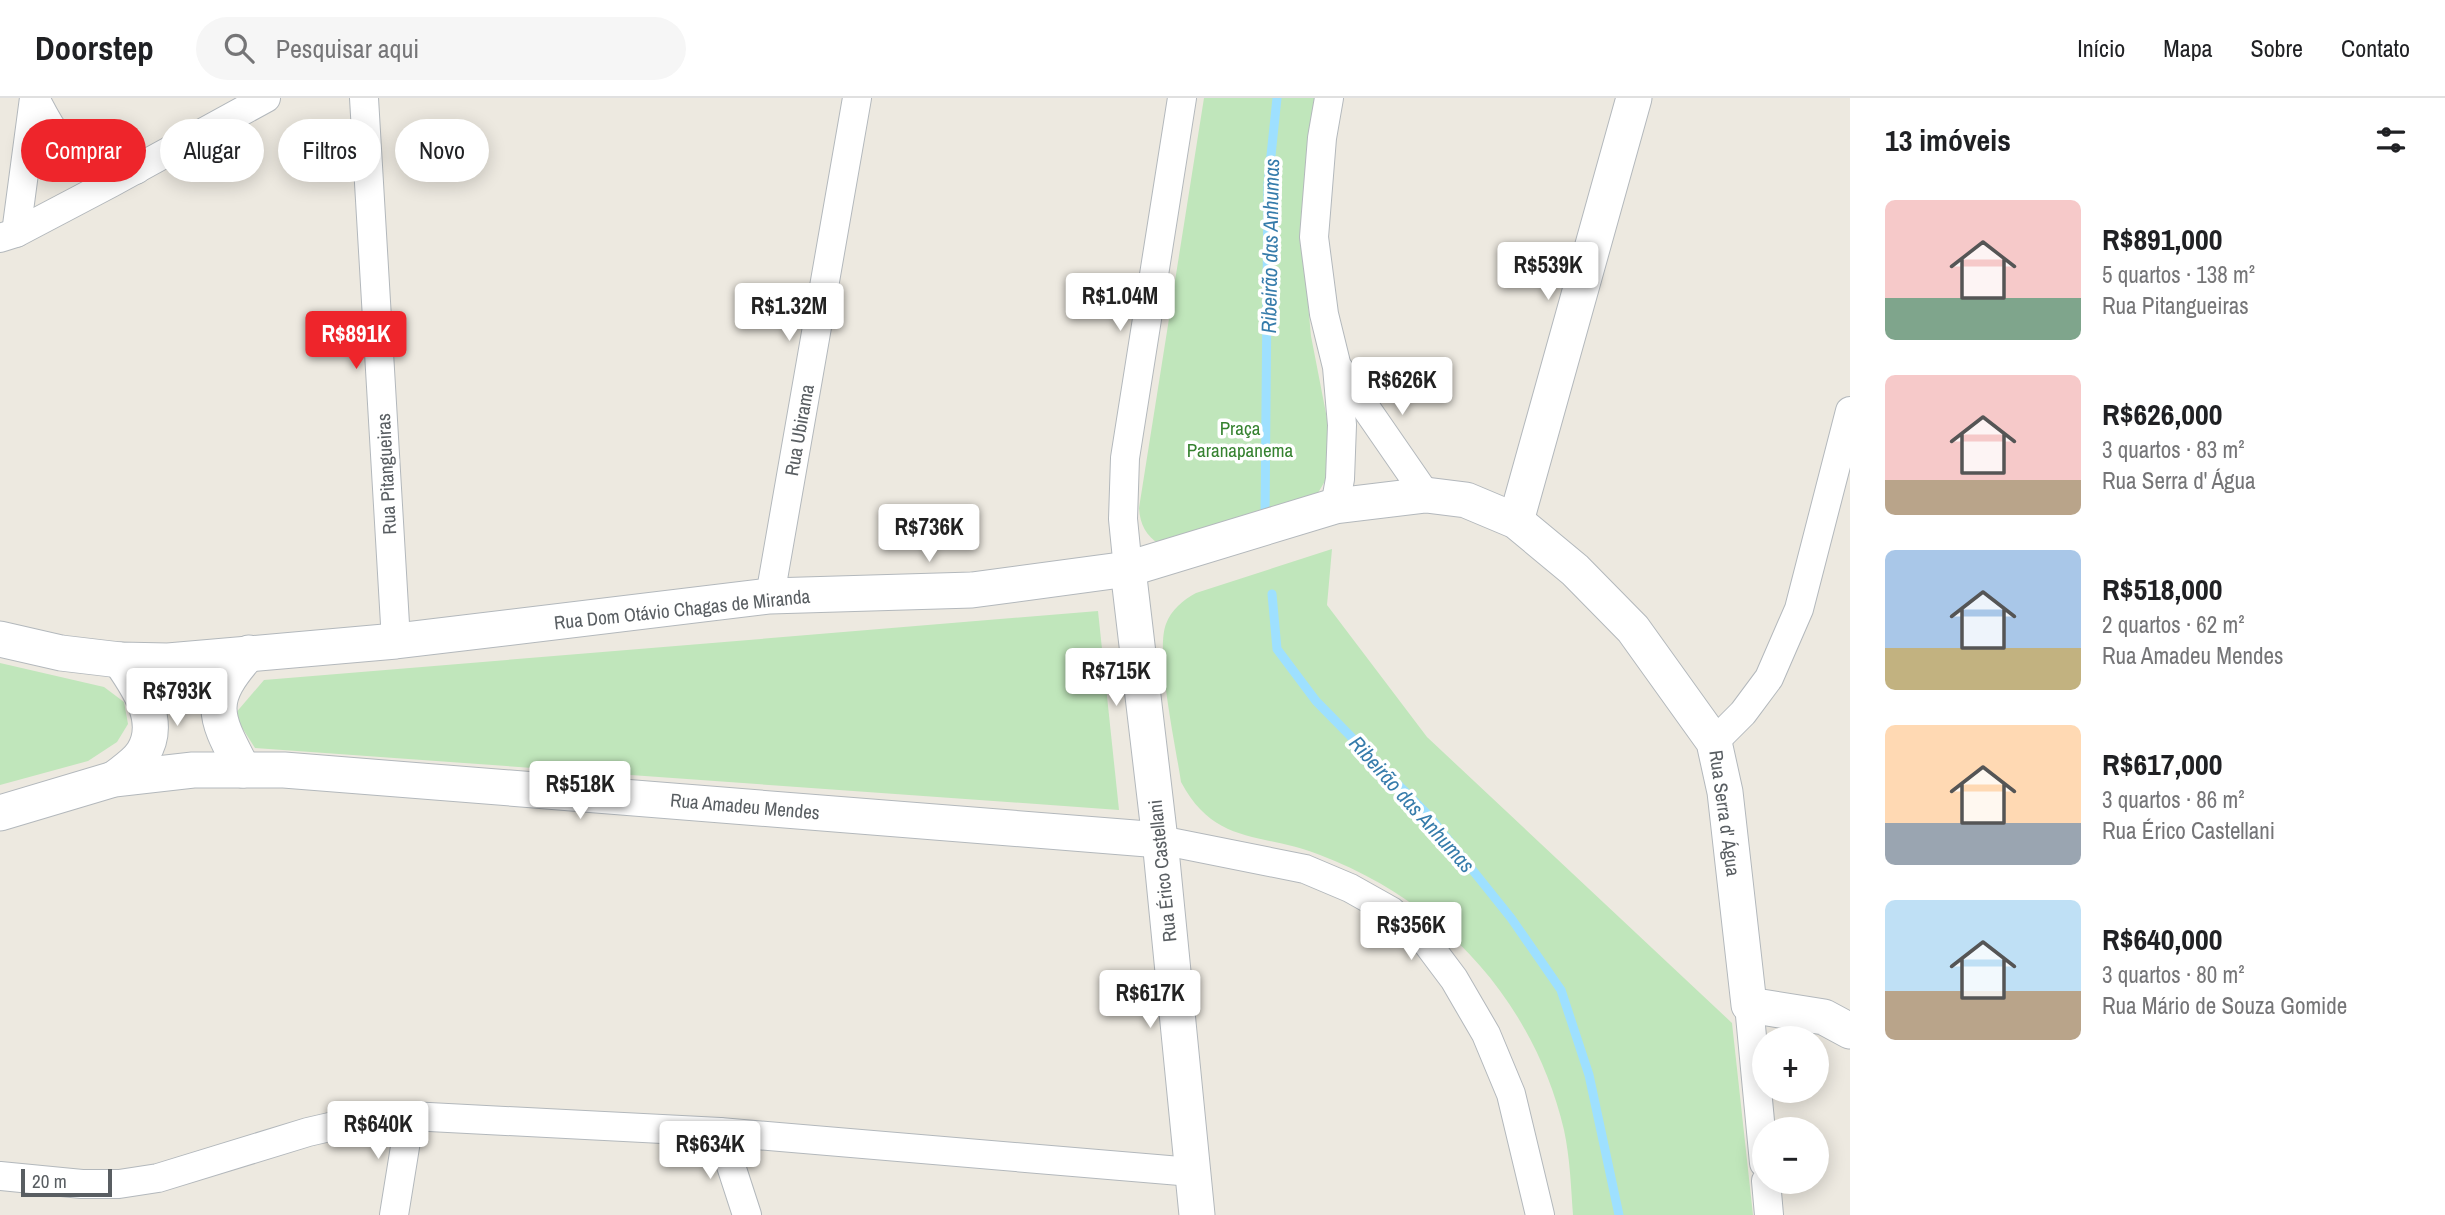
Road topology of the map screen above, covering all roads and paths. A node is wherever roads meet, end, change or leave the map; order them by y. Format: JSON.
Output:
{"nodes":[{"id":1,"x":34,"y":98,"type":"edge"},
{"id":2,"x":267,"y":98,"type":"edge"},
{"id":3,"x":364,"y":98,"type":"edge"},
{"id":4,"x":857,"y":98,"type":"edge"},
{"id":5,"x":1182,"y":98,"type":"edge"},
{"id":6,"x":1329,"y":98,"type":"edge"},
{"id":7,"x":1634,"y":98,"type":"edge"},
{"id":8,"x":45,"y":119,"type":"edge"},
{"id":9,"x":146,"y":165,"type":"edge"},
{"id":10,"x":112,"y":182,"type":"edge"},
{"id":11,"x":8,"y":235,"type":"edge"},
{"id":12,"x":1337,"y":367,"type":"junction"},
{"id":13,"x":1850,"y":411,"type":"edge"},
{"id":14,"x":1426,"y":495,"type":"junction"},
{"id":15,"x":1335,"y":506,"type":"junction"},
{"id":16,"x":1516,"y":521,"type":"junction"},
{"id":17,"x":1128,"y":569,"type":"junction"},
{"id":18,"x":770,"y":596,"type":"junction"},
{"id":19,"x":0,"y":639,"type":"edge"},
{"id":20,"x":396,"y":641,"type":"junction"},
{"id":21,"x":249,"y":653,"type":"junction"},
{"id":22,"x":120,"y":660,"type":"junction"},
{"id":23,"x":1714,"y":742,"type":"junction"},
{"id":24,"x":243,"y":770,"type":"junction"},
{"id":25,"x":114,"y":779,"type":"junction"},
{"id":26,"x":0,"y":813,"type":"edge"},
{"id":27,"x":1160,"y":840,"type":"junction"},
{"id":28,"x":1749,"y":1005,"type":"junction"},
{"id":29,"x":1850,"y":1031,"type":"edge"},
{"id":30,"x":410,"y":1116,"type":"junction"},
{"id":31,"x":1760,"y":1117,"type":"edge"},
{"id":32,"x":720,"y":1132,"type":"junction"},
{"id":33,"x":1192,"y":1172,"type":"junction"},
{"id":34,"x":0,"y":1176,"type":"edge"},
{"id":35,"x":1767,"y":1194,"type":"edge"},
{"id":36,"x":394,"y":1215,"type":"edge"},
{"id":37,"x":747,"y":1215,"type":"edge"},
{"id":38,"x":1197,"y":1215,"type":"edge"},
{"id":39,"x":1540,"y":1215,"type":"edge"},
{"id":40,"x":1769,"y":1215,"type":"edge"}],
"edges":[{"from":1,"to":8,"type":"street"},
{"from":1,"to":11,"type":"street"},
{"from":2,"to":9,"type":"street"},
{"from":3,"to":20,"type":"street","name":"Rua Pitangueiras"},
{"from":4,"to":18,"type":"street","name":"Rua Ubirama"},
{"from":5,"to":17,"type":"street"},
{"from":6,"to":12,"type":"street"},
{"from":7,"to":16,"type":"street"},
{"from":10,"to":11,"type":"street"},
{"from":12,"to":14,"type":"street"},
{"from":12,"to":15,"type":"street"},
{"from":13,"to":23,"type":"street","name":"Rua Serra d' Água"},
{"from":14,"to":15,"type":"street","name":"Rua Dom Otávio Chagas de Miranda"},
{"from":14,"to":16,"type":"street","name":"Rua Dom Otávio Chagas de Miranda"},
{"from":15,"to":17,"type":"street","name":"Rua Dom Otávio Chagas de Miranda"},
{"from":16,"to":23,"type":"street","name":"Rua Dom Otávio Chagas de Miranda"},
{"from":17,"to":18,"type":"street","name":"Rua Dom Otávio Chagas de Miranda"},
{"from":17,"to":27,"type":"street","name":"Rua Érico Castellani"},
{"from":18,"to":20,"type":"street","name":"Rua Dom Otávio Chagas de Miranda"},
{"from":19,"to":22,"type":"street","name":"Rua Dom Otávio Chagas de Miranda"},
{"from":20,"to":21,"type":"street","name":"Rua Dom Otávio Chagas de Miranda"},
{"from":21,"to":22,"type":"street","name":"Rua Dom Otávio Chagas de Miranda"},
{"from":21,"to":24,"type":"street"},
{"from":22,"to":25,"type":"street"},
{"from":23,"to":28,"type":"street","name":"Rua Serra d' Água"},
{"from":24,"to":25,"type":"street","name":"Rua Amadeu Mendes"},
{"from":24,"to":27,"type":"street","name":"Rua Amadeu Mendes"},
{"from":25,"to":26,"type":"street","name":"Rua Amadeu Mendes"},
{"from":27,"to":33,"type":"street","name":"Rua Érico Castellani"},
{"from":27,"to":39,"type":"street"},
{"from":28,"to":29,"type":"street"},
{"from":28,"to":31,"type":"street","name":"Rua Serra d' Água"},
{"from":30,"to":32,"type":"street"},
{"from":30,"to":34,"type":"street"},
{"from":30,"to":36,"type":"street"},
{"from":32,"to":33,"type":"street"},
{"from":32,"to":37,"type":"street"},
{"from":33,"to":38,"type":"street","name":"Rua Érico Castellani"},
{"from":35,"to":40,"type":"street"}]}
